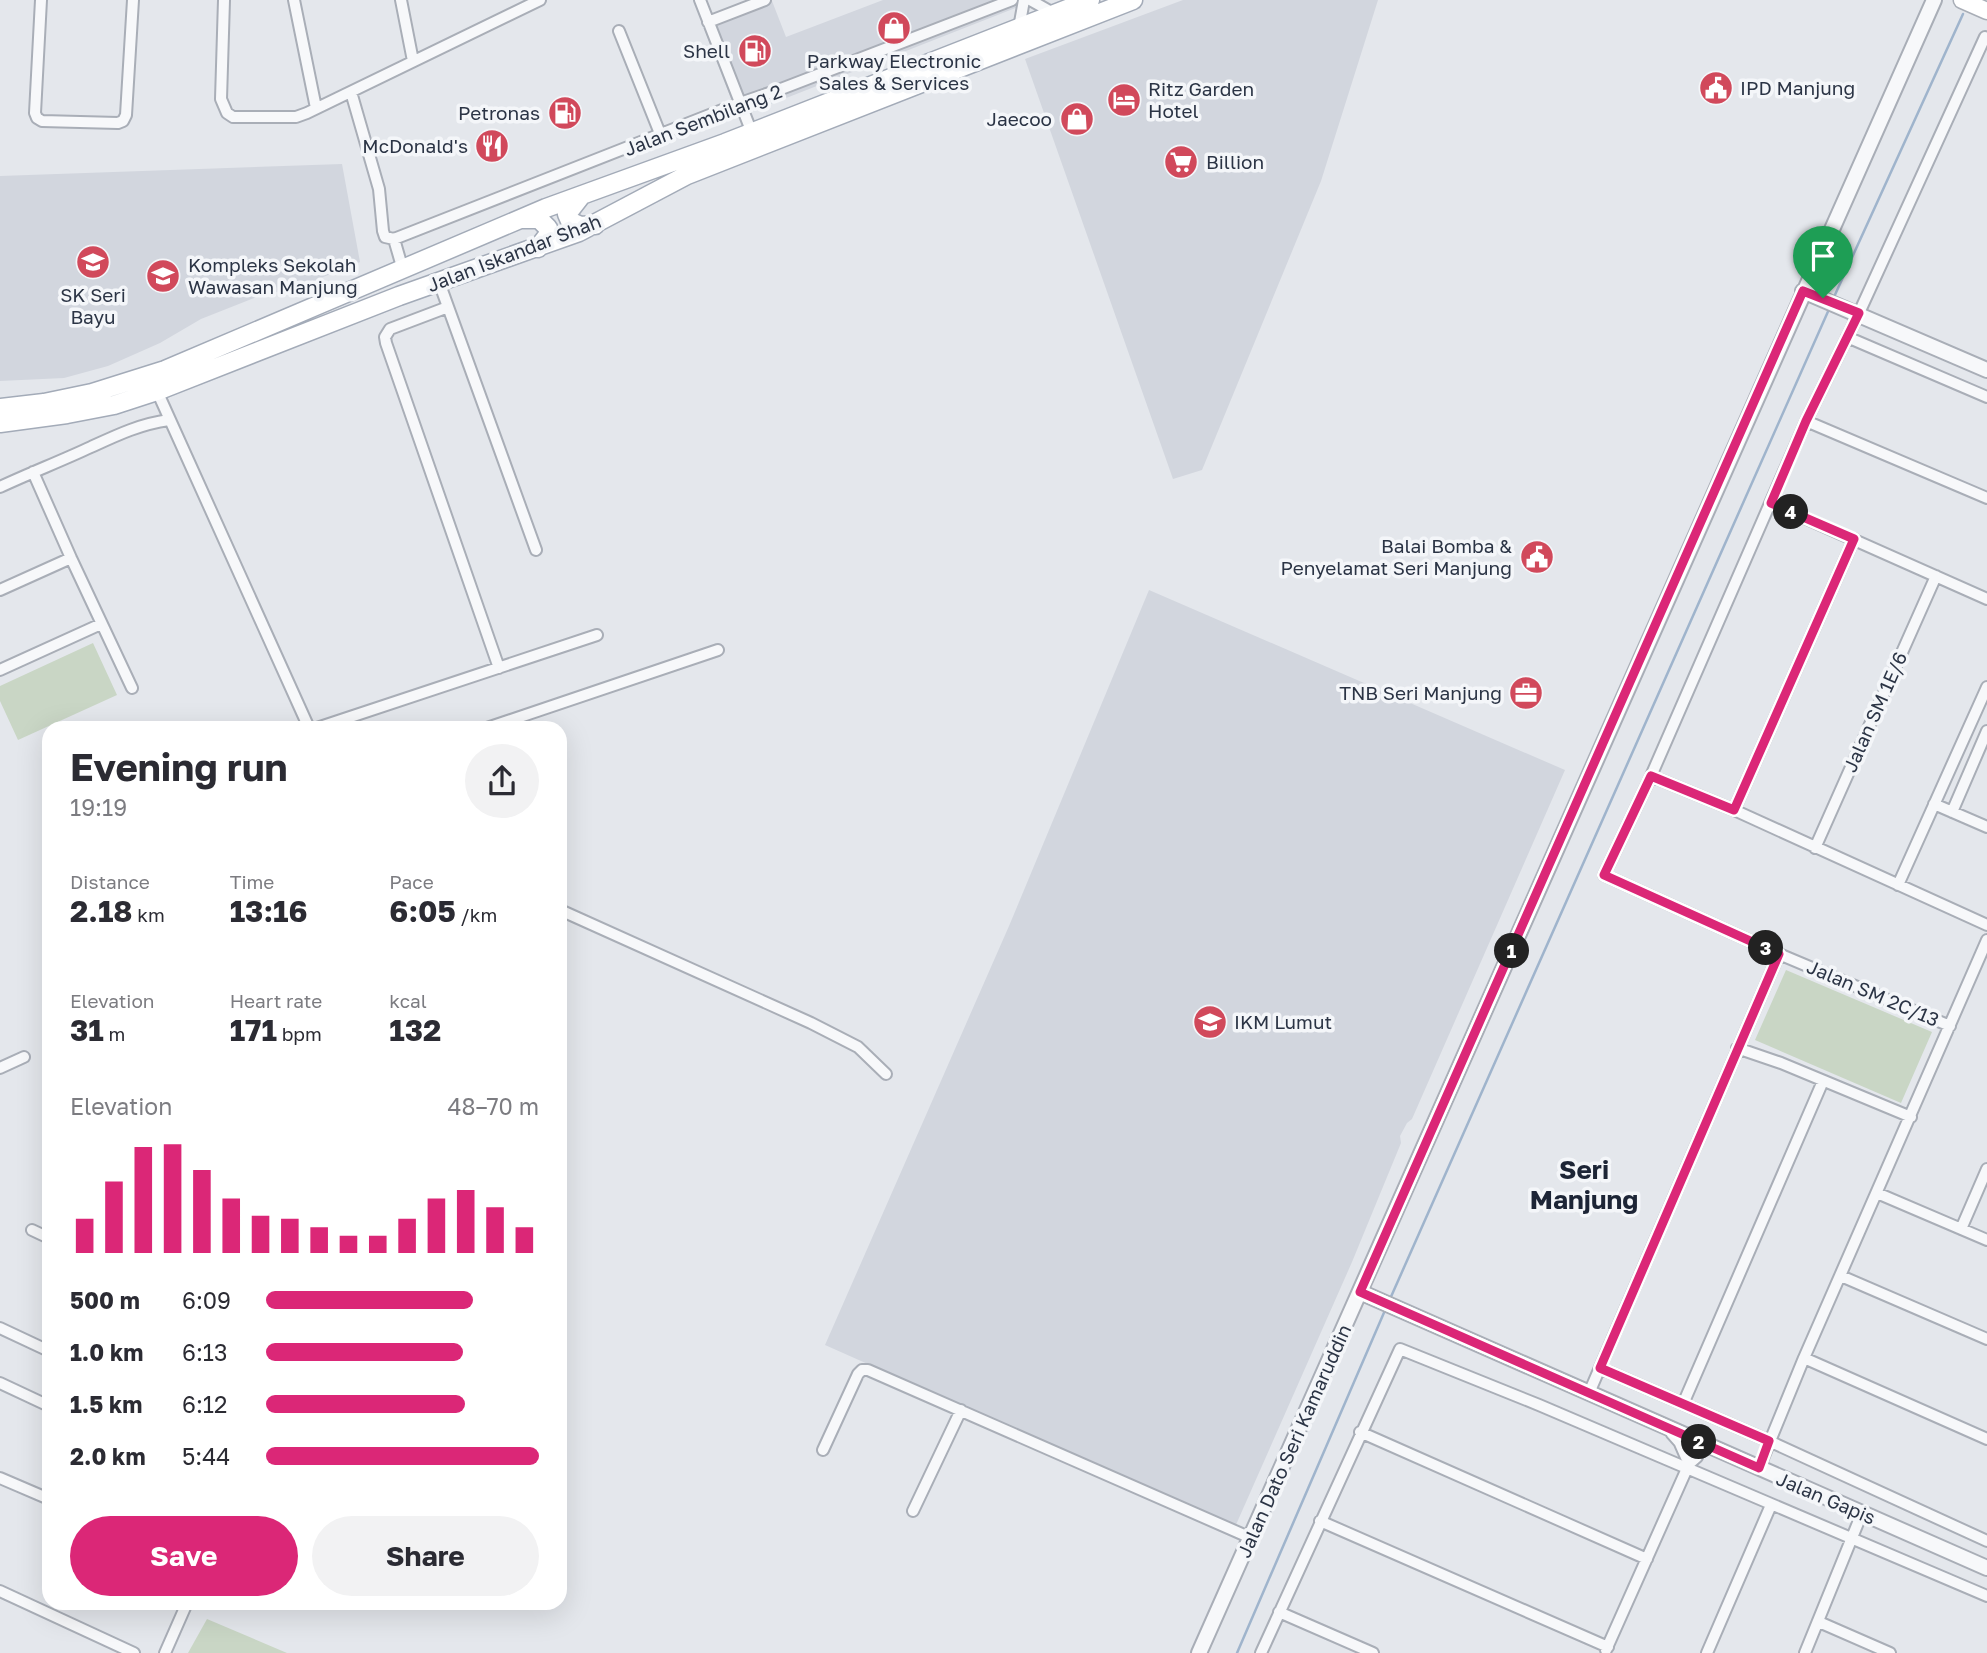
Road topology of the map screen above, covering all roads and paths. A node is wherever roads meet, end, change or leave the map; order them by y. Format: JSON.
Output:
{"nodes":[{"id":1,"x":41,"y":0,"type":"edge"},
{"id":2,"x":133,"y":0,"type":"edge"},
{"id":3,"x":224,"y":0,"type":"edge"},
{"id":4,"x":294,"y":0,"type":"edge"},
{"id":5,"x":401,"y":0,"type":"edge"},
{"id":6,"x":540,"y":0,"type":"edge"},
{"id":7,"x":700,"y":0,"type":"edge"},
{"id":8,"x":765,"y":0,"type":"edge"},
{"id":9,"x":1012,"y":0,"type":"edge"},
{"id":10,"x":1024,"y":0,"type":"edge"},
{"id":11,"x":1030,"y":0,"type":"edge"},
{"id":12,"x":1090,"y":0,"type":"edge"},
{"id":13,"x":1133,"y":0,"type":"edge"},
{"id":14,"x":1934,"y":0,"type":"edge"},
{"id":15,"x":1962,"y":0,"type":"edge"},
{"id":16,"x":1987,"y":11,"type":"edge"},
{"id":17,"x":1055,"y":14,"type":"junction"},
{"id":18,"x":708,"y":22,"type":"junction"},
{"id":19,"x":1019,"y":28,"type":"junction"},
{"id":20,"x":619,"y":31,"type":"dead end"},
{"id":21,"x":1985,"y":37,"type":"dead end"},
{"id":22,"x":413,"y":61,"type":"junction"},
{"id":23,"x":351,"y":92,"type":"junction"},
{"id":24,"x":740,"y":103,"type":"junction"},
{"id":25,"x":316,"y":108,"type":"junction"},
{"id":26,"x":752,"y":133,"type":"junction"},
{"id":27,"x":661,"y":136,"type":"junction"},
{"id":28,"x":582,"y":194,"type":"junction"},
{"id":29,"x":519,"y":219,"type":"junction"},
{"id":30,"x":594,"y":225,"type":"junction"},
{"id":31,"x":394,"y":239,"type":"junction"},
{"id":32,"x":538,"y":248,"type":"junction"},
{"id":33,"x":402,"y":270,"type":"junction"},
{"id":34,"x":439,"y":282,"type":"junction"},
{"id":35,"x":1803,"y":291,"type":"junction"},
{"id":36,"x":448,"y":307,"type":"junction"},
{"id":37,"x":1859,"y":313,"type":"junction"},
{"id":38,"x":1847,"y":337,"type":"junction"},
{"id":39,"x":1987,"y":370,"type":"edge"},
{"id":40,"x":157,"y":391,"type":"junction"},
{"id":41,"x":1987,"y":397,"type":"edge"},
{"id":42,"x":0,"y":408,"type":"edge"},
{"id":43,"x":169,"y":420,"type":"junction"},
{"id":44,"x":1806,"y":421,"type":"junction"},
{"id":45,"x":0,"y":423,"type":"edge"},
{"id":46,"x":33,"y":472,"type":"junction"},
{"id":47,"x":0,"y":487,"type":"edge"},
{"id":48,"x":1987,"y":498,"type":"edge"},
{"id":49,"x":1771,"y":503,"type":"junction"},
{"id":50,"x":1854,"y":539,"type":"junction"},
{"id":51,"x":536,"y":550,"type":"dead end"},
{"id":52,"x":71,"y":558,"type":"junction"},
{"id":53,"x":1936,"y":576,"type":"junction"},
{"id":54,"x":0,"y":590,"type":"edge"},
{"id":55,"x":1987,"y":599,"type":"edge"},
{"id":56,"x":101,"y":624,"type":"junction"},
{"id":57,"x":597,"y":635,"type":"dead end"},
{"id":58,"x":718,"y":650,"type":"dead end"},
{"id":59,"x":499,"y":668,"type":"junction"},
{"id":60,"x":0,"y":670,"type":"edge"},
{"id":61,"x":1987,"y":687,"type":"edge"},
{"id":62,"x":132,"y":688,"type":"dead end"},
{"id":63,"x":306,"y":721,"type":"edge"},
{"id":64,"x":338,"y":721,"type":"edge"},
{"id":65,"x":508,"y":721,"type":"edge"},
{"id":66,"x":1970,"y":724,"type":"junction"},
{"id":67,"x":1987,"y":731,"type":"edge"},
{"id":68,"x":1651,"y":776,"type":"junction"},
{"id":69,"x":1934,"y":804,"type":"junction"},
{"id":70,"x":1734,"y":810,"type":"junction"},
{"id":71,"x":1952,"y":812,"type":"junction"},
{"id":72,"x":1987,"y":827,"type":"edge"},
{"id":73,"x":1815,"y":848,"type":"junction"},
{"id":74,"x":1898,"y":885,"type":"junction"},
{"id":75,"x":567,"y":913,"type":"edge"},
{"id":76,"x":1987,"y":925,"type":"edge"},
{"id":77,"x":1987,"y":940,"type":"edge"},
{"id":78,"x":1779,"y":954,"type":"junction"},
{"id":79,"x":1950,"y":1026,"type":"junction"},
{"id":80,"x":1737,"y":1048,"type":"junction"},
{"id":81,"x":24,"y":1057,"type":"dead end"},
{"id":82,"x":0,"y":1068,"type":"edge"},
{"id":83,"x":886,"y":1074,"type":"dead end"},
{"id":84,"x":1823,"y":1081,"type":"junction"},
{"id":85,"x":1911,"y":1117,"type":"junction"},
{"id":86,"x":1987,"y":1169,"type":"edge"},
{"id":87,"x":1877,"y":1194,"type":"junction"},
{"id":88,"x":1961,"y":1228,"type":"junction"},
{"id":89,"x":32,"y":1230,"type":"dead end"},
{"id":90,"x":42,"y":1235,"type":"edge"},
{"id":91,"x":1987,"y":1240,"type":"edge"},
{"id":92,"x":1840,"y":1276,"type":"junction"},
{"id":93,"x":1360,"y":1292,"type":"junction"},
{"id":94,"x":0,"y":1328,"type":"edge"},
{"id":95,"x":1987,"y":1339,"type":"edge"},
{"id":96,"x":42,"y":1348,"type":"edge"},
{"id":97,"x":1804,"y":1358,"type":"junction"},
{"id":98,"x":1600,"y":1368,"type":"junction"},
{"id":99,"x":0,"y":1383,"type":"edge"},
{"id":100,"x":1589,"y":1392,"type":"junction"},
{"id":101,"x":42,"y":1403,"type":"edge"},
{"id":102,"x":1683,"y":1404,"type":"junction"},
{"id":103,"x":961,"y":1410,"type":"junction"},
{"id":104,"x":1360,"y":1432,"type":"junction"},
{"id":105,"x":1987,"y":1439,"type":"edge"},
{"id":106,"x":1769,"y":1441,"type":"junction"},
{"id":107,"x":822,"y":1450,"type":"dead end"},
{"id":108,"x":1693,"y":1455,"type":"junction"},
{"id":109,"x":1759,"y":1468,"type":"junction"},
{"id":110,"x":0,"y":1479,"type":"edge"},
{"id":111,"x":42,"y":1496,"type":"edge"},
{"id":112,"x":1771,"y":1505,"type":"junction"},
{"id":113,"x":913,"y":1511,"type":"dead end"},
{"id":114,"x":1862,"y":1513,"type":"junction"},
{"id":115,"x":1320,"y":1521,"type":"junction"},
{"id":116,"x":1251,"y":1538,"type":"junction"},
{"id":117,"x":1852,"y":1540,"type":"junction"},
{"id":118,"x":1987,"y":1541,"type":"edge"},
{"id":119,"x":1647,"y":1559,"type":"junction"},
{"id":120,"x":1987,"y":1568,"type":"edge"},
{"id":121,"x":0,"y":1591,"type":"edge"},
{"id":122,"x":1987,"y":1596,"type":"edge"},
{"id":123,"x":184,"y":1610,"type":"edge"},
{"id":124,"x":1279,"y":1612,"type":"junction"},
{"id":125,"x":1819,"y":1622,"type":"junction"},
{"id":126,"x":1606,"y":1650,"type":"edge"},
{"id":127,"x":134,"y":1653,"type":"edge"},
{"id":128,"x":164,"y":1653,"type":"edge"},
{"id":129,"x":1199,"y":1653,"type":"edge"},
{"id":130,"x":1261,"y":1653,"type":"edge"},
{"id":131,"x":1371,"y":1653,"type":"edge"},
{"id":132,"x":1707,"y":1653,"type":"edge"},
{"id":133,"x":1805,"y":1653,"type":"edge"},
{"id":134,"x":1890,"y":1653,"type":"edge"}],
"edges":[{"from":1,"to":2,"type":"street"},
{"from":3,"to":25,"type":"street"},
{"from":4,"to":25,"type":"street"},
{"from":5,"to":22,"type":"street"},
{"from":6,"to":22,"type":"street"},
{"from":7,"to":18,"type":"street"},
{"from":8,"to":18,"type":"street"},
{"from":9,"to":24,"type":"street","name":"Jalan Sembilang 2"},
{"from":10,"to":19,"type":"street"},
{"from":11,"to":17,"type":"street"},
{"from":12,"to":17,"type":"main road","name":"Jalan Iskandar Shah"},
{"from":13,"to":30,"type":"main road","name":"Jalan Iskandar Shah"},
{"from":14,"to":35,"type":"street","name":"Jalan Dato Seri Kamaruddin"},
{"from":15,"to":16,"type":"main road"},
{"from":17,"to":19,"type":"main road","name":"Jalan Iskandar Shah"},
{"from":18,"to":24,"type":"street"},
{"from":19,"to":26,"type":"main road","name":"Jalan Iskandar Shah"},
{"from":20,"to":27,"type":"street"},
{"from":21,"to":37,"type":"street"},
{"from":22,"to":23,"type":"street"},
{"from":23,"to":25,"type":"street"},
{"from":23,"to":31,"type":"street"},
{"from":24,"to":26,"type":"street"},
{"from":24,"to":27,"type":"street","name":"Jalan Sembilang 2"},
{"from":26,"to":28,"type":"main road","name":"Jalan Iskandar Shah"},
{"from":27,"to":31,"type":"street","name":"Jalan Sembilang 2"},
{"from":28,"to":29,"type":"main road","name":"Jalan Iskandar Shah"},
{"from":28,"to":30,"type":"main road"},
{"from":29,"to":32,"type":"main road"},
{"from":29,"to":33,"type":"main road","name":"Jalan Iskandar Shah"},
{"from":30,"to":32,"type":"main road","name":"Jalan Iskandar Shah"},
{"from":31,"to":33,"type":"street"},
{"from":32,"to":34,"type":"main road","name":"Jalan Iskandar Shah"},
{"from":33,"to":42,"type":"main road","name":"Jalan Iskandar Shah"},
{"from":34,"to":36,"type":"street"},
{"from":34,"to":40,"type":"main road","name":"Jalan Iskandar Shah"},
{"from":35,"to":37,"type":"street"},
{"from":35,"to":93,"type":"street","name":"Jalan Dato Seri Kamaruddin"},
{"from":36,"to":51,"type":"street"},
{"from":36,"to":59,"type":"street"},
{"from":37,"to":38,"type":"street"},
{"from":37,"to":39,"type":"street"},
{"from":38,"to":41,"type":"street"},
{"from":38,"to":44,"type":"street"},
{"from":40,"to":43,"type":"street"},
{"from":40,"to":45,"type":"main road","name":"Jalan Iskandar Shah"},
{"from":43,"to":46,"type":"street"},
{"from":43,"to":63,"type":"street"},
{"from":44,"to":48,"type":"street"},
{"from":44,"to":49,"type":"street"},
{"from":46,"to":47,"type":"street"},
{"from":46,"to":52,"type":"street"},
{"from":49,"to":50,"type":"street"},
{"from":49,"to":68,"type":"street"},
{"from":50,"to":53,"type":"street"},
{"from":50,"to":70,"type":"street"},
{"from":52,"to":54,"type":"street"},
{"from":52,"to":56,"type":"street"},
{"from":53,"to":55,"type":"street"},
{"from":53,"to":73,"type":"street","name":"Jalan SM 1E/6"},
{"from":56,"to":60,"type":"street"},
{"from":56,"to":62,"type":"street"},
{"from":57,"to":59,"type":"street"},
{"from":58,"to":65,"type":"street"},
{"from":59,"to":64,"type":"street"},
{"from":61,"to":66,"type":"street"},
{"from":66,"to":67,"type":"street"},
{"from":66,"to":69,"type":"street"},
{"from":67,"to":71,"type":"street"},
{"from":68,"to":70,"type":"street"},
{"from":68,"to":78,"type":"street","name":"Jalan SM 2C/13"},
{"from":69,"to":71,"type":"street"},
{"from":69,"to":74,"type":"street"},
{"from":70,"to":73,"type":"street"},
{"from":71,"to":72,"type":"street"},
{"from":73,"to":74,"type":"street"},
{"from":74,"to":76,"type":"street"},
{"from":75,"to":83,"type":"street"},
{"from":77,"to":79,"type":"street"},
{"from":78,"to":79,"type":"street","name":"Jalan SM 2C/13"},
{"from":78,"to":80,"type":"street"},
{"from":79,"to":85,"type":"street"},
{"from":80,"to":84,"type":"street"},
{"from":80,"to":98,"type":"street"},
{"from":81,"to":82,"type":"street"},
{"from":84,"to":85,"type":"street"},
{"from":84,"to":102,"type":"street"},
{"from":85,"to":87,"type":"street"},
{"from":86,"to":88,"type":"street"},
{"from":87,"to":88,"type":"street"},
{"from":87,"to":92,"type":"street"},
{"from":88,"to":91,"type":"street"},
{"from":89,"to":90,"type":"street"},
{"from":92,"to":95,"type":"street"},
{"from":92,"to":97,"type":"street"},
{"from":93,"to":100,"type":"street","name":"Jalan Gapis"},
{"from":93,"to":116,"type":"street","name":"Jalan Dato Seri Kamaruddin"},
{"from":94,"to":96,"type":"street"},
{"from":97,"to":105,"type":"street"},
{"from":97,"to":106,"type":"street"},
{"from":98,"to":100,"type":"street"},
{"from":98,"to":102,"type":"street"},
{"from":99,"to":101,"type":"street"},
{"from":100,"to":108,"type":"street","name":"Jalan Gapis"},
{"from":102,"to":106,"type":"street"},
{"from":103,"to":107,"type":"street"},
{"from":103,"to":113,"type":"street"},
{"from":103,"to":116,"type":"street"},
{"from":104,"to":108,"type":"street"},
{"from":104,"to":115,"type":"street"},
{"from":104,"to":119,"type":"street"},
{"from":106,"to":109,"type":"street"},
{"from":106,"to":118,"type":"street"},
{"from":108,"to":109,"type":"street","name":"Jalan Gapis"},
{"from":108,"to":112,"type":"street"},
{"from":108,"to":119,"type":"street"},
{"from":109,"to":114,"type":"street","name":"Jalan Gapis"},
{"from":110,"to":111,"type":"street"},
{"from":112,"to":117,"type":"street"},
{"from":112,"to":132,"type":"street"},
{"from":114,"to":117,"type":"street"},
{"from":114,"to":120,"type":"street","name":"Jalan Gapis"},
{"from":115,"to":124,"type":"street"},
{"from":115,"to":126,"type":"street"},
{"from":116,"to":129,"type":"street","name":"Jalan Dato Seri Kamaruddin"},
{"from":117,"to":122,"type":"street"},
{"from":117,"to":125,"type":"street"},
{"from":119,"to":126,"type":"street"},
{"from":121,"to":127,"type":"street"},
{"from":123,"to":128,"type":"street"},
{"from":124,"to":130,"type":"street"},
{"from":124,"to":131,"type":"street"},
{"from":125,"to":133,"type":"street"},
{"from":125,"to":134,"type":"street"}]}
